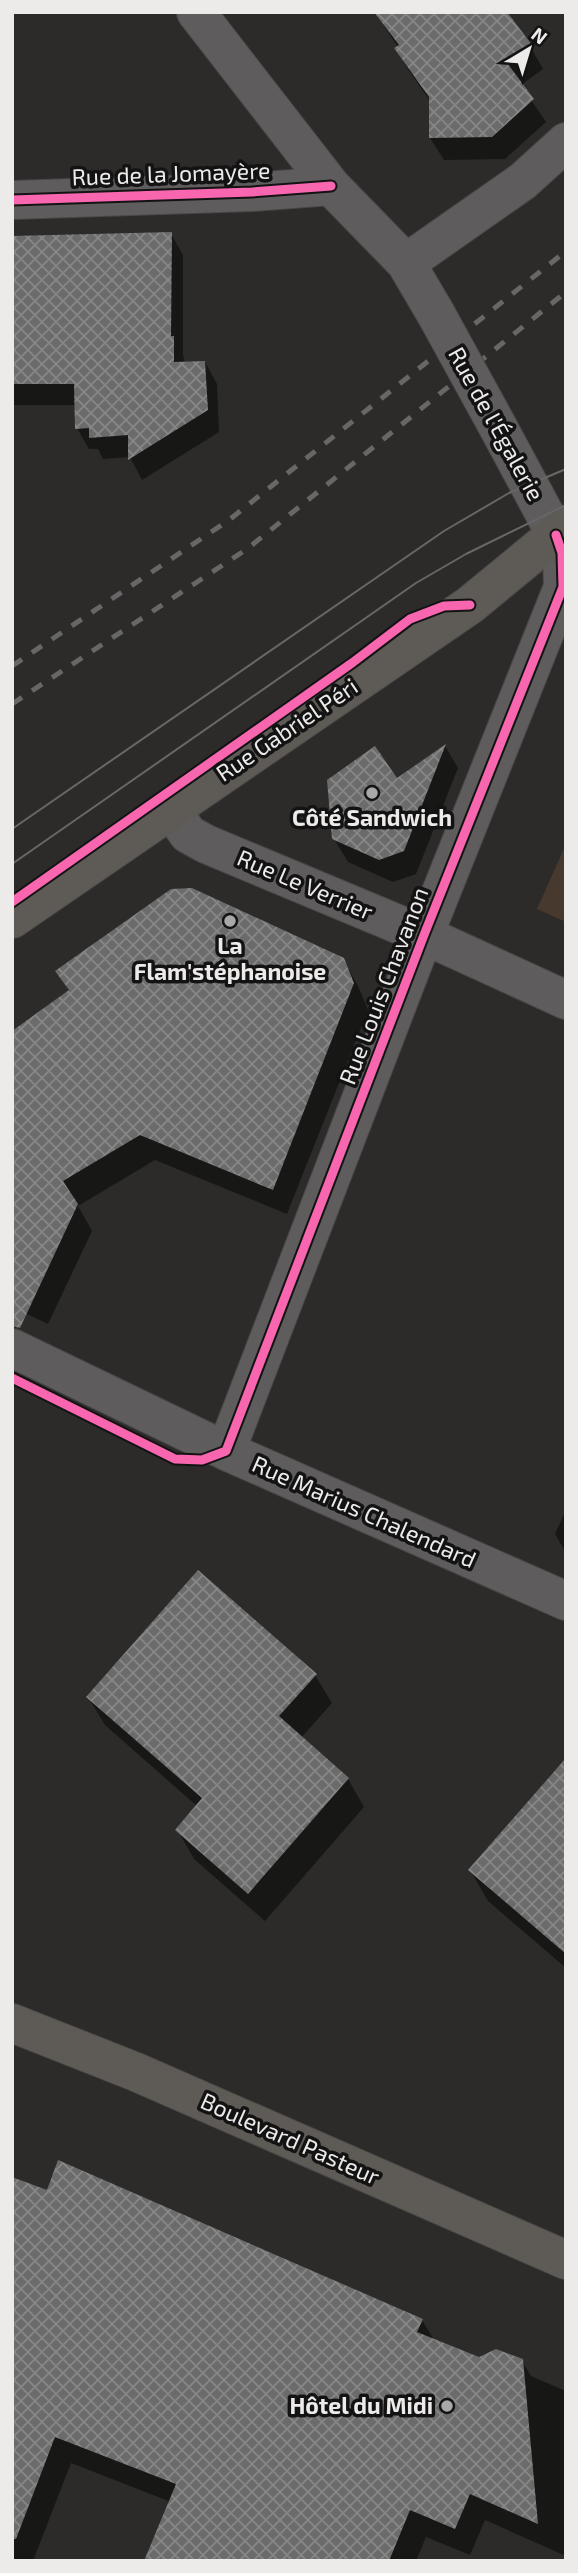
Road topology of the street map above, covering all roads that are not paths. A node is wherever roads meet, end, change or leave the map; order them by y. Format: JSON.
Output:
{"nodes":[{"id":1,"x":197,"y":12,"type":"edge"},
{"id":2,"x":566,"y":142,"type":"edge"},
{"id":3,"x":331,"y":186,"type":"junction"},
{"id":4,"x":12,"y":200,"type":"edge"},
{"id":5,"x":406,"y":263,"type":"junction"},
{"id":6,"x":561,"y":531,"type":"edge"},
{"id":7,"x":171,"y":809,"type":"junction"},
{"id":8,"x":12,"y":919,"type":"edge"},
{"id":9,"x":424,"y":935,"type":"junction"},
{"id":10,"x":566,"y":1000,"type":"edge"},
{"id":11,"x":12,"y":1348,"type":"edge"},
{"id":12,"x":226,"y":1451,"type":"junction"},
{"id":13,"x":566,"y":1601,"type":"edge"},
{"id":14,"x":12,"y":2023,"type":"edge"},
{"id":15,"x":566,"y":2260,"type":"edge"}],
"edges":[{"from":1,"to":3,"type":"street"},
{"from":2,"to":5,"type":"street"},
{"from":3,"to":4,"type":"street","name":"Rue de la Jomayère"},
{"from":3,"to":5,"type":"street"},
{"from":5,"to":6,"type":"street","name":"Rue de l'Égalerie","bridge":true},
{"from":6,"to":7,"type":"main road","name":"Rue Gabriel Péri"},
{"from":6,"to":9,"type":"street","name":"Rue Louis Chavanon"},
{"from":7,"to":8,"type":"main road","name":"Rue Gabriel Péri"},
{"from":7,"to":9,"type":"street","name":"Rue Le Verrier"},
{"from":9,"to":10,"type":"street","name":"Rue Le Verrier"},
{"from":9,"to":12,"type":"street","name":"Rue Louis Chavanon"},
{"from":11,"to":12,"type":"street","name":"Rue Marius Chalendard"},
{"from":12,"to":13,"type":"street","name":"Rue Marius Chalendard"},
{"from":14,"to":15,"type":"main road","name":"Boulevard Pasteur"}]}
